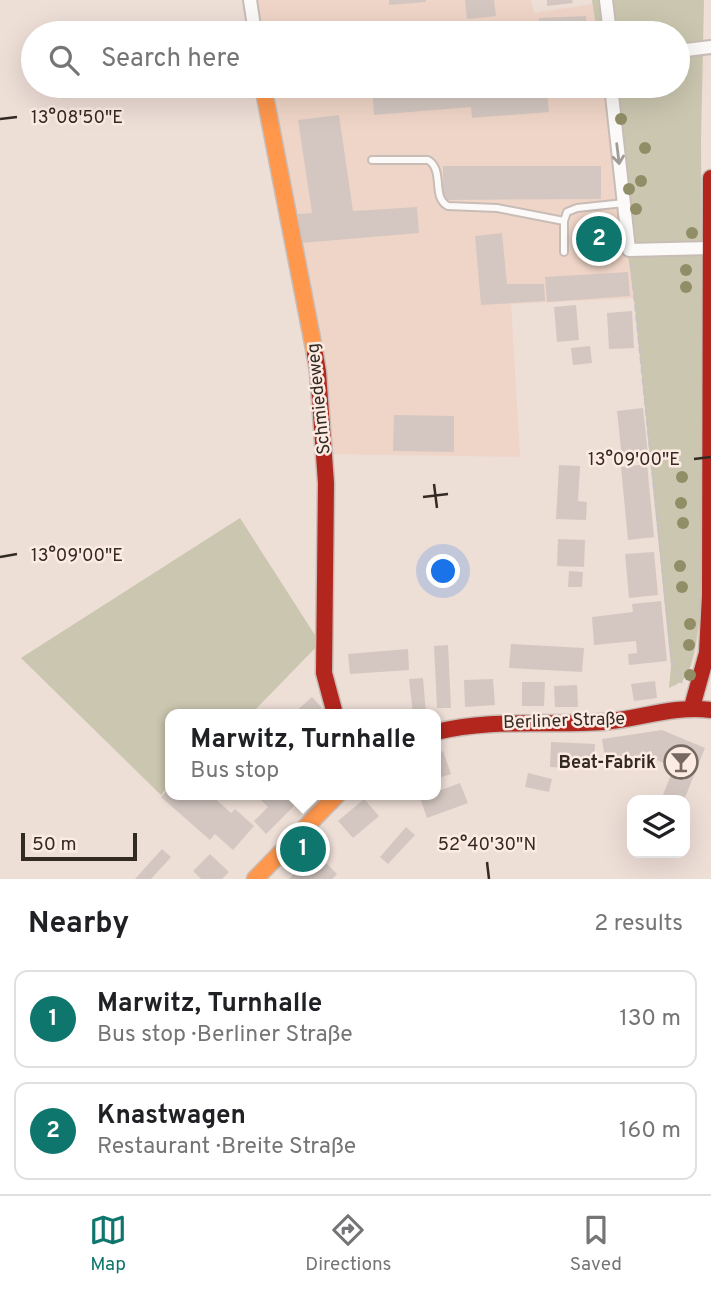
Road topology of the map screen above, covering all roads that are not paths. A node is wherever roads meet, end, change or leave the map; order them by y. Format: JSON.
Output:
{"nodes":[{"id":1,"x":250,"y":0,"type":"edge"},
{"id":2,"x":606,"y":0,"type":"edge"},
{"id":3,"x":253,"y":21,"type":"edge"},
{"id":4,"x":609,"y":21,"type":"edge"},
{"id":5,"x":711,"y":47,"type":"edge"},
{"id":6,"x":690,"y":50,"type":"edge"},
{"id":7,"x":265,"y":98,"type":"edge"},
{"id":8,"x":612,"y":98,"type":"edge"},
{"id":9,"x":372,"y":160,"type":"dead end"},
{"id":10,"x":711,"y":178,"type":"edge"},
{"id":11,"x":624,"y":203,"type":"junction"},
{"id":12,"x":564,"y":220,"type":"junction"},
{"id":13,"x":710,"y":248,"type":"edge"},
{"id":14,"x":564,"y":252,"type":"dead end"},
{"id":15,"x":692,"y":707,"type":"junction"},
{"id":16,"x":334,"y":709,"type":"edge"},
{"id":17,"x":711,"y":710,"type":"edge"},
{"id":18,"x":441,"y":730,"type":"edge"},
{"id":19,"x":332,"y":800,"type":"edge"},
{"id":20,"x":256,"y":879,"type":"edge"}],
"edges":[{"from":1,"to":3,"type":"street"},
{"from":2,"to":4,"type":"street"},
{"from":5,"to":6,"type":"street"},
{"from":7,"to":16,"type":"main road","name":"Schmiedeweg"},
{"from":8,"to":11,"type":"street","one_way":true},
{"from":9,"to":12,"type":"lane"},
{"from":10,"to":13,"type":"main road"},
{"from":11,"to":12,"type":"lane"},
{"from":11,"to":13,"type":"street"},
{"from":12,"to":14,"type":"lane"},
{"from":13,"to":15,"type":"main road"},
{"from":15,"to":17,"type":"main road","name":"Berliner Straße"},
{"from":15,"to":18,"type":"main road","name":"Berliner Straße"},
{"from":19,"to":20,"type":"main road"}]}
